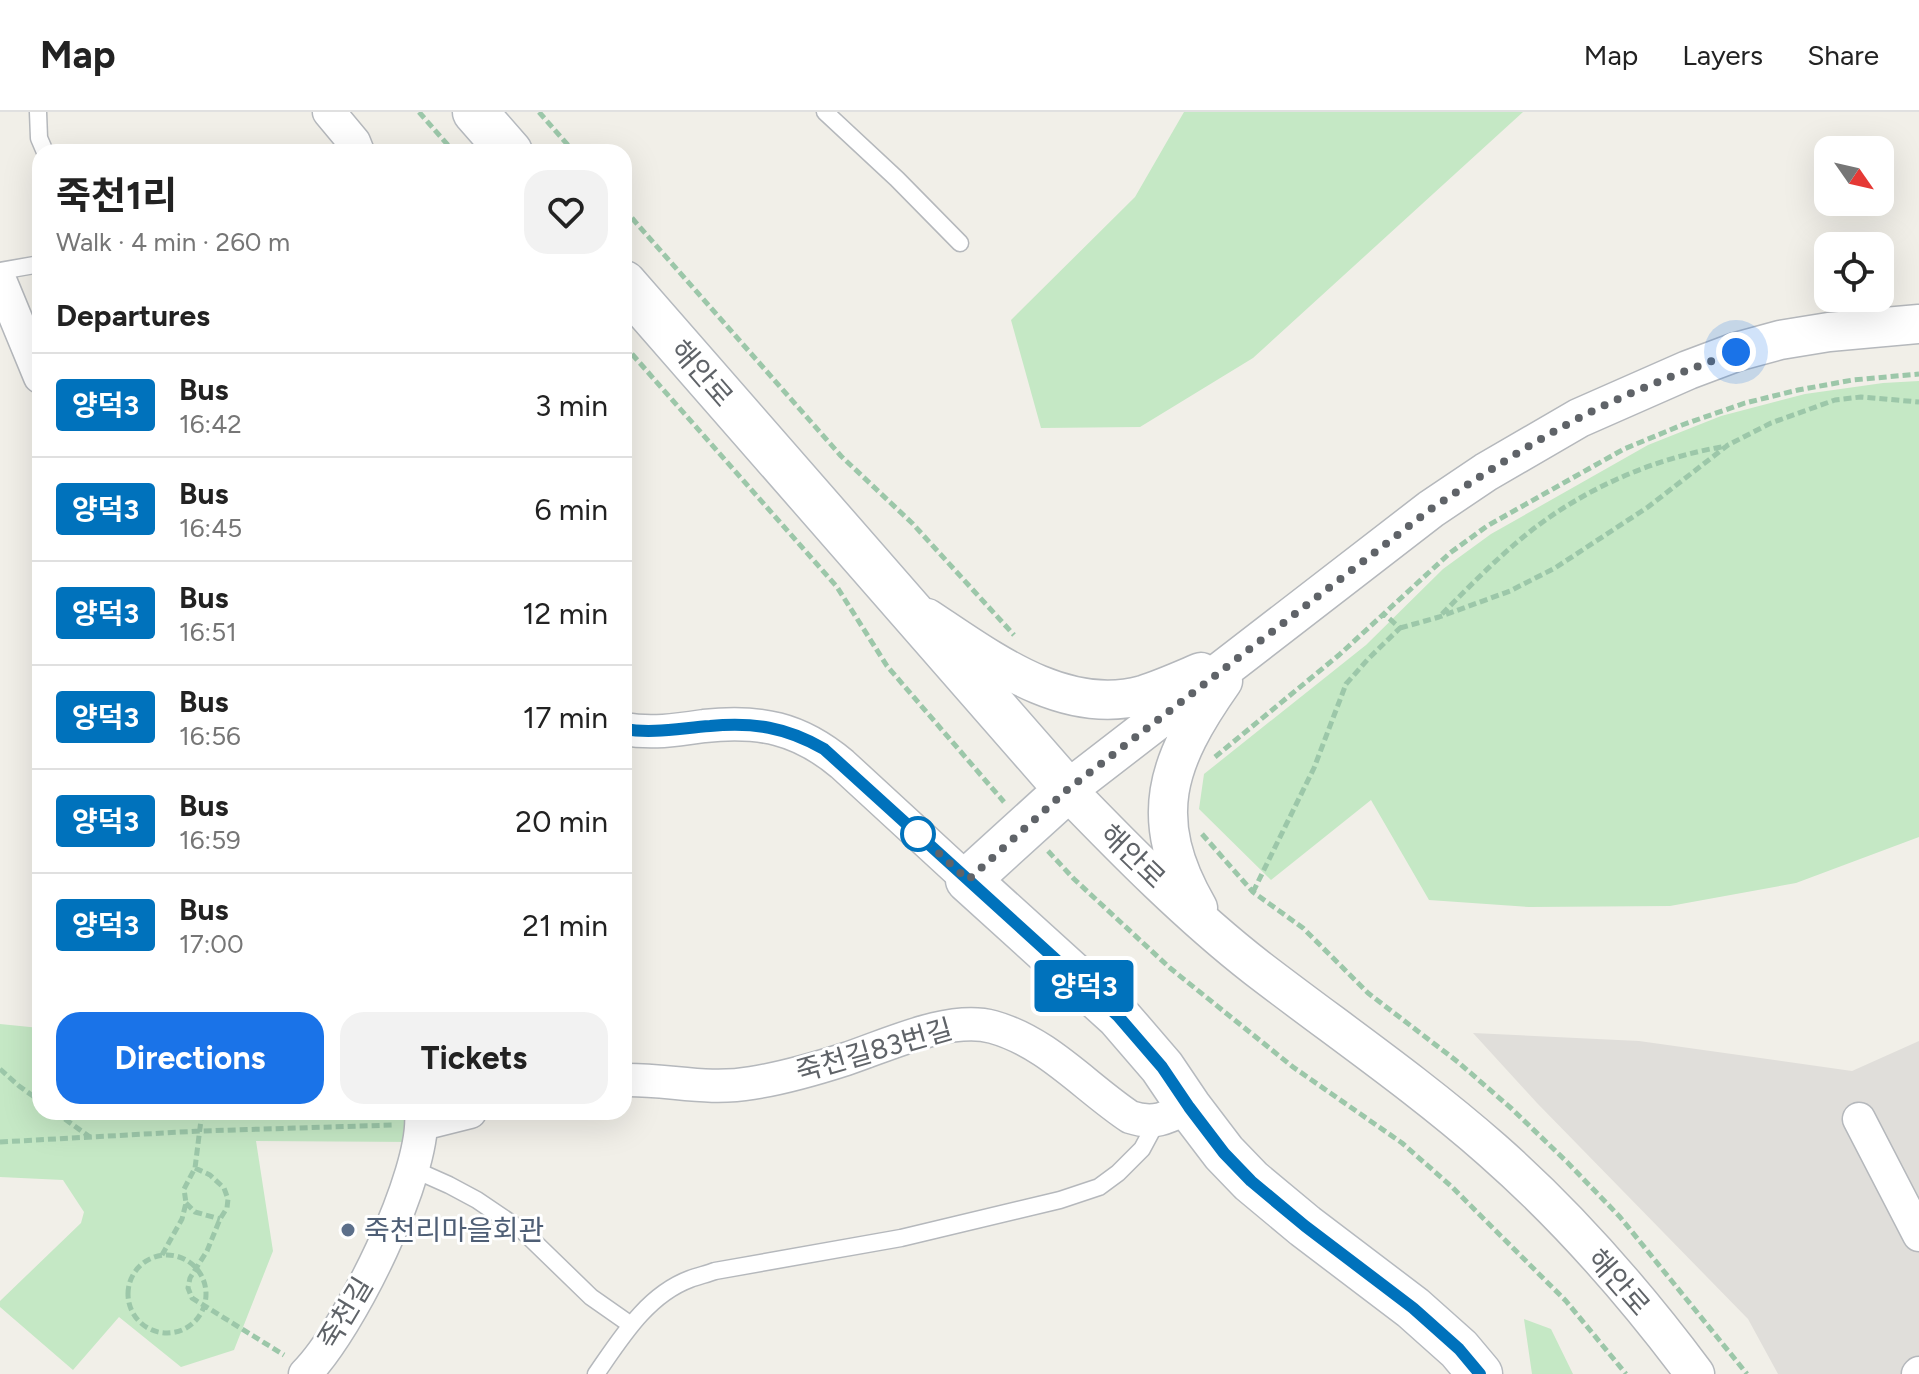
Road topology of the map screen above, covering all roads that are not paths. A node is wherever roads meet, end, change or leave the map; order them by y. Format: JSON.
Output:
{"nodes":[{"id":1,"x":38,"y":112,"type":"edge"},
{"id":2,"x":329,"y":112,"type":"edge"},
{"id":3,"x":475,"y":112,"type":"edge"},
{"id":4,"x":825,"y":112,"type":"edge"},
{"id":5,"x":42,"y":144,"type":"edge"},
{"id":6,"x":355,"y":144,"type":"edge"},
{"id":7,"x":503,"y":144,"type":"edge"},
{"id":8,"x":960,"y":243,"type":"dead end"},
{"id":9,"x":32,"y":265,"type":"edge"},
{"id":10,"x":0,"y":271,"type":"edge"},
{"id":11,"x":0,"y":280,"type":"edge"},
{"id":12,"x":632,"y":292,"type":"edge"},
{"id":13,"x":1919,"y":324,"type":"edge"},
{"id":14,"x":32,"y":358,"type":"edge"},
{"id":15,"x":900,"y":599,"type":"junction"},
{"id":16,"x":1240,"y":656,"type":"junction"},
{"id":17,"x":632,"y":730,"type":"edge"},
{"id":18,"x":1067,"y":790,"type":"junction"},
{"id":19,"x":968,"y":880,"type":"junction"},
{"id":20,"x":1210,"y":927,"type":"junction"},
{"id":21,"x":632,"y":1081,"type":"edge"},
{"id":22,"x":1173,"y":1114,"type":"junction"},
{"id":23,"x":1859,"y":1119,"type":"dead end"},
{"id":24,"x":421,"y":1120,"type":"edge"},
{"id":25,"x":413,"y":1169,"type":"junction"},
{"id":26,"x":1919,"y":1235,"type":"edge"},
{"id":27,"x":631,"y":1325,"type":"junction"},
{"id":28,"x":307,"y":1372,"type":"edge"},
{"id":29,"x":596,"y":1374,"type":"edge"},
{"id":30,"x":1480,"y":1374,"type":"edge"},
{"id":31,"x":1695,"y":1374,"type":"edge"}],
"edges":[{"from":1,"to":5,"type":"lane"},
{"from":2,"to":6,"type":"street"},
{"from":3,"to":7,"type":"main road"},
{"from":4,"to":8,"type":"lane"},
{"from":9,"to":10,"type":"lane"},
{"from":11,"to":14,"type":"street"},
{"from":12,"to":15,"type":"main road","name":"해안로"},
{"from":13,"to":16,"type":"street"},
{"from":15,"to":16,"type":"street"},
{"from":15,"to":18,"type":"main road","name":"해안로"},
{"from":16,"to":18,"type":"street"},
{"from":16,"to":20,"type":"street"},
{"from":17,"to":19,"type":"street"},
{"from":18,"to":19,"type":"main road"},
{"from":18,"to":20,"type":"street","name":"해안로"},
{"from":19,"to":22,"type":"main road"},
{"from":20,"to":31,"type":"street","name":"해안로"},
{"from":21,"to":22,"type":"street","name":"죽천길83번길"},
{"from":22,"to":27,"type":"lane"},
{"from":22,"to":30,"type":"main road"},
{"from":23,"to":26,"type":"street"},
{"from":24,"to":25,"type":"street","name":"죽천길"},
{"from":25,"to":27,"type":"lane"},
{"from":25,"to":28,"type":"street","name":"죽천길"},
{"from":27,"to":29,"type":"lane"}]}
